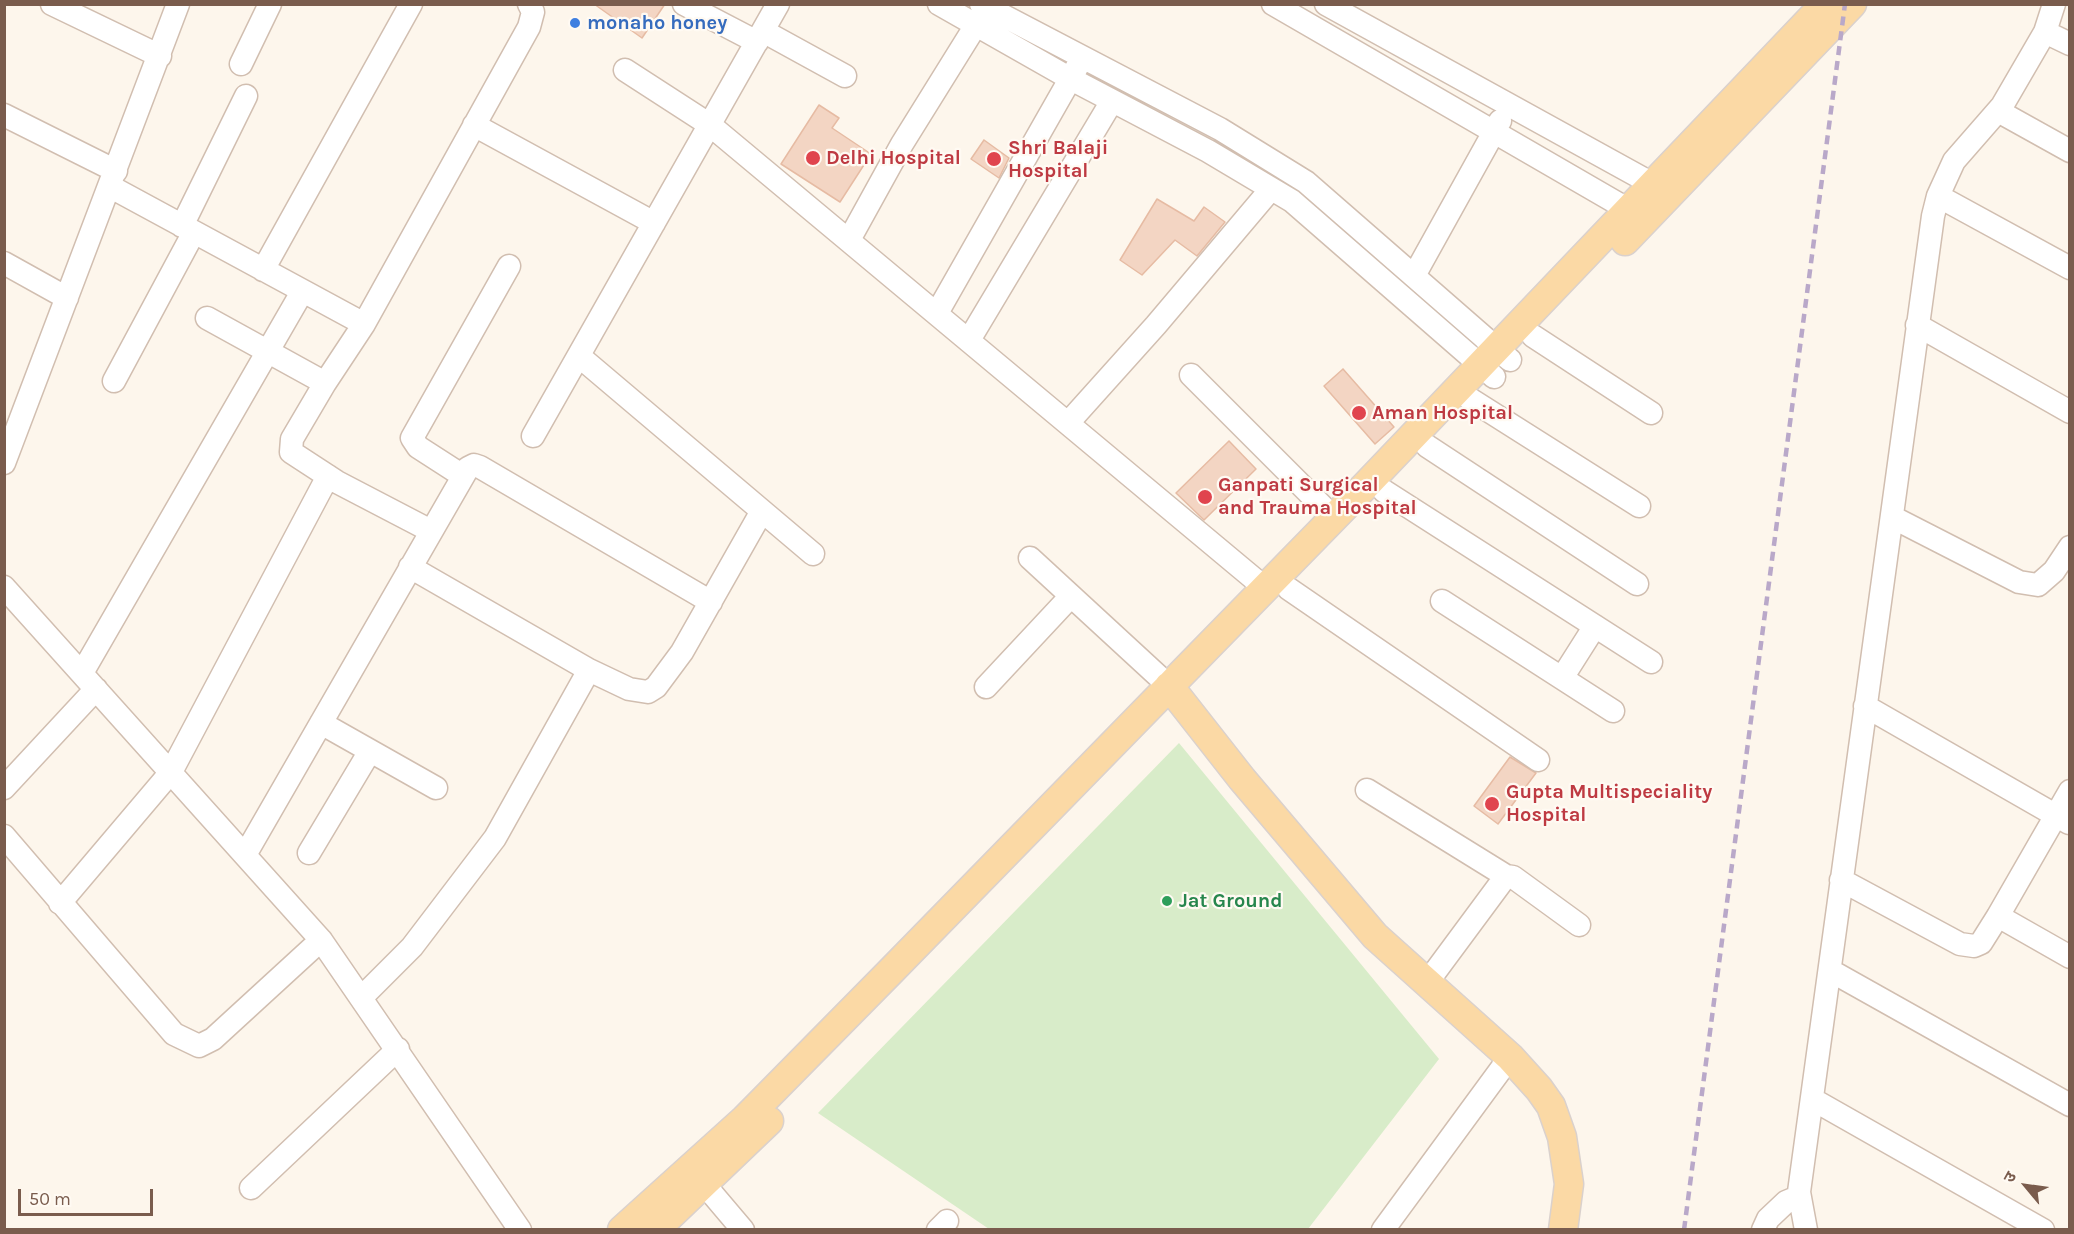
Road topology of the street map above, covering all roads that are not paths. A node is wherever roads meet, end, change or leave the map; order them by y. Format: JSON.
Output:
{"nodes":[{"id":1,"x":52,"y":4,"type":"edge"},
{"id":2,"x":178,"y":4,"type":"edge"},
{"id":3,"x":270,"y":4,"type":"edge"},
{"id":4,"x":411,"y":4,"type":"edge"},
{"id":5,"x":529,"y":4,"type":"edge"},
{"id":6,"x":684,"y":4,"type":"edge"},
{"id":7,"x":778,"y":4,"type":"edge"},
{"id":8,"x":1273,"y":4,"type":"edge"},
{"id":9,"x":1326,"y":4,"type":"edge"},
{"id":10,"x":1825,"y":4,"type":"edge"},
{"id":11,"x":1852,"y":4,"type":"edge"},
{"id":12,"x":2054,"y":4,"type":"edge"},
{"id":13,"x":943,"y":6,"type":"edge"},
{"id":14,"x":979,"y":15,"type":"edge"},
{"id":15,"x":2045,"y":32,"type":"junction"},
{"id":16,"x":760,"y":37,"type":"junction"},
{"id":17,"x":2070,"y":44,"type":"edge"},
{"id":18,"x":160,"y":56,"type":"junction"},
{"id":19,"x":1083,"y":58,"type":"junction"},
{"id":20,"x":241,"y":64,"type":"dead end"},
{"id":21,"x":625,"y":70,"type":"dead end"},
{"id":22,"x":845,"y":76,"type":"dead end"},
{"id":23,"x":1071,"y":79,"type":"junction"},
{"id":24,"x":246,"y":96,"type":"dead end"},
{"id":25,"x":1112,"y":101,"type":"junction"},
{"id":26,"x":1509,"y":104,"type":"junction"},
{"id":27,"x":1998,"y":111,"type":"junction"},
{"id":28,"x":4,"y":115,"type":"edge"},
{"id":29,"x":710,"y":124,"type":"junction"},
{"id":30,"x":474,"y":125,"type":"junction"},
{"id":31,"x":1493,"y":132,"type":"junction"},
{"id":32,"x":2070,"y":151,"type":"edge"},
{"id":33,"x":113,"y":179,"type":"junction"},
{"id":34,"x":1271,"y":189,"type":"junction"},
{"id":35,"x":1661,"y":189,"type":"junction"},
{"id":36,"x":1938,"y":196,"type":"junction"},
{"id":37,"x":1636,"y":214,"type":"junction"},
{"id":38,"x":654,"y":223,"type":"junction"},
{"id":39,"x":188,"y":229,"type":"junction"},
{"id":40,"x":849,"y":240,"type":"junction"},
{"id":41,"x":4,"y":263,"type":"edge"},
{"id":42,"x":509,"y":266,"type":"dead end"},
{"id":43,"x":2070,"y":268,"type":"edge"},
{"id":44,"x":263,"y":270,"type":"junction"},
{"id":45,"x":1415,"y":274,"type":"junction"},
{"id":46,"x":302,"y":292,"type":"junction"},
{"id":47,"x":67,"y":298,"type":"junction"},
{"id":48,"x":937,"y":314,"type":"junction"},
{"id":49,"x":207,"y":318,"type":"dead end"},
{"id":50,"x":364,"y":324,"type":"junction"},
{"id":51,"x":1917,"y":326,"type":"junction"},
{"id":52,"x":1533,"y":336,"type":"junction"},
{"id":53,"x":969,"y":340,"type":"junction"},
{"id":54,"x":267,"y":352,"type":"junction"},
{"id":55,"x":579,"y":356,"type":"junction"},
{"id":56,"x":1495,"y":362,"type":"junction"},
{"id":57,"x":1191,"y":375,"type":"dead end"},
{"id":58,"x":114,"y":381,"type":"dead end"},
{"id":59,"x":325,"y":383,"type":"junction"},
{"id":60,"x":1470,"y":399,"type":"junction"},
{"id":61,"x":2070,"y":412,"type":"edge"},
{"id":62,"x":1651,"y":413,"type":"dead end"},
{"id":63,"x":1068,"y":423,"type":"junction"},
{"id":64,"x":533,"y":436,"type":"dead end"},
{"id":65,"x":1427,"y":446,"type":"junction"},
{"id":66,"x":4,"y":463,"type":"edge"},
{"id":67,"x":328,"y":476,"type":"junction"},
{"id":68,"x":463,"y":476,"type":"junction"},
{"id":69,"x":1384,"y":491,"type":"junction"},
{"id":70,"x":1639,"y":506,"type":"dead end"},
{"id":71,"x":762,"y":511,"type":"junction"},
{"id":72,"x":1892,"y":517,"type":"junction"},
{"id":73,"x":1334,"y":518,"type":"junction"},
{"id":74,"x":431,"y":531,"type":"junction"},
{"id":75,"x":2070,"y":548,"type":"edge"},
{"id":76,"x":813,"y":554,"type":"dead end"},
{"id":77,"x":1030,"y":558,"type":"dead end"},
{"id":78,"x":410,"y":567,"type":"junction"},
{"id":79,"x":1637,"y":584,"type":"dead end"},
{"id":80,"x":4,"y":587,"type":"edge"},
{"id":81,"x":1277,"y":589,"type":"junction"},
{"id":82,"x":1071,"y":596,"type":"junction"},
{"id":83,"x":1442,"y":601,"type":"dead end"},
{"id":84,"x":711,"y":602,"type":"junction"},
{"id":85,"x":1595,"y":626,"type":"junction"},
{"id":86,"x":1650,"y":662,"type":"dead end"},
{"id":87,"x":589,"y":670,"type":"junction"},
{"id":88,"x":1562,"y":678,"type":"junction"},
{"id":89,"x":89,"y":681,"type":"junction"},
{"id":90,"x":986,"y":687,"type":"dead end"},
{"id":91,"x":1175,"y":693,"type":"junction"},
{"id":92,"x":1865,"y":706,"type":"junction"},
{"id":93,"x":1613,"y":711,"type":"dead end"},
{"id":94,"x":321,"y":723,"type":"junction"},
{"id":95,"x":370,"y":751,"type":"junction"},
{"id":96,"x":1538,"y":760,"type":"dead end"},
{"id":97,"x":171,"y":772,"type":"junction"},
{"id":98,"x":4,"y":788,"type":"edge"},
{"id":99,"x":436,"y":788,"type":"dead end"},
{"id":100,"x":1367,"y":790,"type":"dead end"},
{"id":101,"x":2070,"y":791,"type":"edge"},
{"id":102,"x":2063,"y":819,"type":"edge"},
{"id":103,"x":4,"y":836,"type":"edge"},
{"id":104,"x":309,"y":853,"type":"dead end"},
{"id":105,"x":245,"y":855,"type":"junction"},
{"id":106,"x":1506,"y":876,"type":"junction"},
{"id":107,"x":1841,"y":880,"type":"junction"},
{"id":108,"x":60,"y":903,"type":"junction"},
{"id":109,"x":1998,"y":916,"type":"junction"},
{"id":110,"x":1579,"y":925,"type":"dead end"},
{"id":111,"x":321,"y":940,"type":"junction"},
{"id":112,"x":2070,"y":957,"type":"edge"},
{"id":113,"x":1831,"y":971,"type":"junction"},
{"id":114,"x":1426,"y":984,"type":"junction"},
{"id":115,"x":362,"y":998,"type":"junction"},
{"id":116,"x":398,"y":1049,"type":"junction"},
{"id":117,"x":1510,"y":1057,"type":"junction"},
{"id":118,"x":1812,"y":1099,"type":"junction"},
{"id":119,"x":2070,"y":1105,"type":"edge"},
{"id":120,"x":697,"y":1176,"type":"junction"},
{"id":121,"x":251,"y":1188,"type":"dead end"},
{"id":122,"x":1798,"y":1197,"type":"junction"},
{"id":123,"x":520,"y":1230,"type":"edge"},
{"id":124,"x":622,"y":1230,"type":"edge"},
{"id":125,"x":656,"y":1230,"type":"edge"},
{"id":126,"x":743,"y":1230,"type":"edge"},
{"id":127,"x":1383,"y":1230,"type":"edge"},
{"id":128,"x":1563,"y":1230,"type":"edge"},
{"id":129,"x":1763,"y":1230,"type":"edge"},
{"id":130,"x":1806,"y":1230,"type":"edge"},
{"id":131,"x":2043,"y":1230,"type":"edge"}],
"edges":[{"from":1,"to":18,"type":"street"},
{"from":2,"to":18,"type":"street"},
{"from":3,"to":20,"type":"street"},
{"from":4,"to":44,"type":"street"},
{"from":5,"to":30,"type":"street"},
{"from":6,"to":16,"type":"street"},
{"from":7,"to":16,"type":"street"},
{"from":8,"to":31,"type":"street"},
{"from":9,"to":26,"type":"street"},
{"from":10,"to":35,"type":"main road"},
{"from":11,"to":35,"type":"main road"},
{"from":12,"to":15,"type":"street"},
{"from":13,"to":14,"type":"street"},
{"from":14,"to":19,"type":"street"},
{"from":14,"to":23,"type":"street"},
{"from":14,"to":40,"type":"street"},
{"from":15,"to":17,"type":"street"},
{"from":15,"to":27,"type":"street"},
{"from":16,"to":22,"type":"street"},
{"from":16,"to":29,"type":"street"},
{"from":18,"to":33,"type":"street"},
{"from":19,"to":23,"type":"street"},
{"from":19,"to":45,"type":"street"},
{"from":21,"to":29,"type":"street"},
{"from":23,"to":25,"type":"street"},
{"from":23,"to":48,"type":"street"},
{"from":24,"to":39,"type":"street"},
{"from":25,"to":34,"type":"street"},
{"from":25,"to":53,"type":"street"},
{"from":26,"to":31,"type":"street"},
{"from":26,"to":35,"type":"street"},
{"from":27,"to":32,"type":"street"},
{"from":27,"to":36,"type":"street"},
{"from":28,"to":33,"type":"street"},
{"from":29,"to":38,"type":"street"},
{"from":29,"to":40,"type":"street"},
{"from":30,"to":38,"type":"street"},
{"from":30,"to":50,"type":"street"},
{"from":31,"to":37,"type":"street"},
{"from":31,"to":45,"type":"street"},
{"from":33,"to":39,"type":"street"},
{"from":33,"to":47,"type":"street"},
{"from":34,"to":56,"type":"street"},
{"from":34,"to":63,"type":"street"},
{"from":35,"to":37,"type":"main road"},
{"from":36,"to":43,"type":"street"},
{"from":36,"to":51,"type":"street"},
{"from":37,"to":52,"type":"main road"},
{"from":37,"to":56,"type":"main road"},
{"from":38,"to":55,"type":"street"},
{"from":39,"to":44,"type":"street"},
{"from":39,"to":58,"type":"street"},
{"from":40,"to":48,"type":"street"},
{"from":41,"to":47,"type":"street"},
{"from":42,"to":68,"type":"street"},
{"from":44,"to":46,"type":"street"},
{"from":45,"to":56,"type":"street"},
{"from":46,"to":50,"type":"street"},
{"from":46,"to":54,"type":"street"},
{"from":47,"to":66,"type":"street"},
{"from":48,"to":53,"type":"street"},
{"from":49,"to":54,"type":"street"},
{"from":50,"to":59,"type":"street"},
{"from":51,"to":61,"type":"street"},
{"from":51,"to":72,"type":"street"},
{"from":52,"to":56,"type":"main road"},
{"from":52,"to":62,"type":"street"},
{"from":53,"to":63,"type":"street"},
{"from":54,"to":59,"type":"street"},
{"from":54,"to":89,"type":"street"},
{"from":55,"to":64,"type":"street"},
{"from":55,"to":71,"type":"street"},
{"from":56,"to":60,"type":"main road"},
{"from":56,"to":73,"type":"main road"},
{"from":57,"to":73,"type":"street"},
{"from":59,"to":67,"type":"street"},
{"from":60,"to":65,"type":"main road"},
{"from":60,"to":70,"type":"street"},
{"from":63,"to":81,"type":"street"},
{"from":65,"to":69,"type":"main road"},
{"from":65,"to":79,"type":"street"},
{"from":67,"to":74,"type":"street"},
{"from":67,"to":97,"type":"street"},
{"from":68,"to":74,"type":"street"},
{"from":68,"to":84,"type":"street"},
{"from":69,"to":81,"type":"main road"},
{"from":69,"to":85,"type":"street"},
{"from":71,"to":76,"type":"street"},
{"from":71,"to":84,"type":"street"},
{"from":72,"to":75,"type":"street"},
{"from":72,"to":92,"type":"street"},
{"from":73,"to":81,"type":"main road"},
{"from":74,"to":78,"type":"street"},
{"from":77,"to":82,"type":"street"},
{"from":78,"to":87,"type":"street"},
{"from":78,"to":94,"type":"street"},
{"from":80,"to":89,"type":"street"},
{"from":81,"to":91,"type":"main road"},
{"from":81,"to":96,"type":"street"},
{"from":82,"to":90,"type":"street"},
{"from":82,"to":91,"type":"street"},
{"from":83,"to":88,"type":"street"},
{"from":84,"to":87,"type":"street"},
{"from":85,"to":86,"type":"street"},
{"from":85,"to":88,"type":"street"},
{"from":87,"to":115,"type":"street"},
{"from":88,"to":93,"type":"street"},
{"from":89,"to":97,"type":"street"},
{"from":89,"to":98,"type":"street"},
{"from":91,"to":114,"type":"main road"},
{"from":91,"to":120,"type":"main road"},
{"from":92,"to":102,"type":"street"},
{"from":92,"to":107,"type":"street"},
{"from":94,"to":95,"type":"street"},
{"from":94,"to":105,"type":"street"},
{"from":95,"to":99,"type":"street"},
{"from":95,"to":104,"type":"street"},
{"from":97,"to":105,"type":"street"},
{"from":97,"to":108,"type":"street"},
{"from":100,"to":106,"type":"street"},
{"from":101,"to":102,"type":"street"},
{"from":102,"to":109,"type":"street"},
{"from":103,"to":108,"type":"street"},
{"from":105,"to":111,"type":"street"},
{"from":106,"to":110,"type":"street"},
{"from":106,"to":114,"type":"street"},
{"from":107,"to":109,"type":"street"},
{"from":107,"to":113,"type":"street"},
{"from":108,"to":111,"type":"street"},
{"from":109,"to":112,"type":"street"},
{"from":111,"to":115,"type":"street"},
{"from":113,"to":118,"type":"street"},
{"from":113,"to":119,"type":"street"},
{"from":114,"to":117,"type":"main road"},
{"from":115,"to":116,"type":"street"},
{"from":116,"to":121,"type":"street"},
{"from":116,"to":123,"type":"street"},
{"from":117,"to":127,"type":"street"},
{"from":117,"to":128,"type":"main road"},
{"from":118,"to":122,"type":"street"},
{"from":118,"to":131,"type":"street"},
{"from":120,"to":124,"type":"main road"},
{"from":120,"to":125,"type":"main road"},
{"from":120,"to":126,"type":"street"},
{"from":122,"to":129,"type":"street"},
{"from":122,"to":130,"type":"street"}]}
